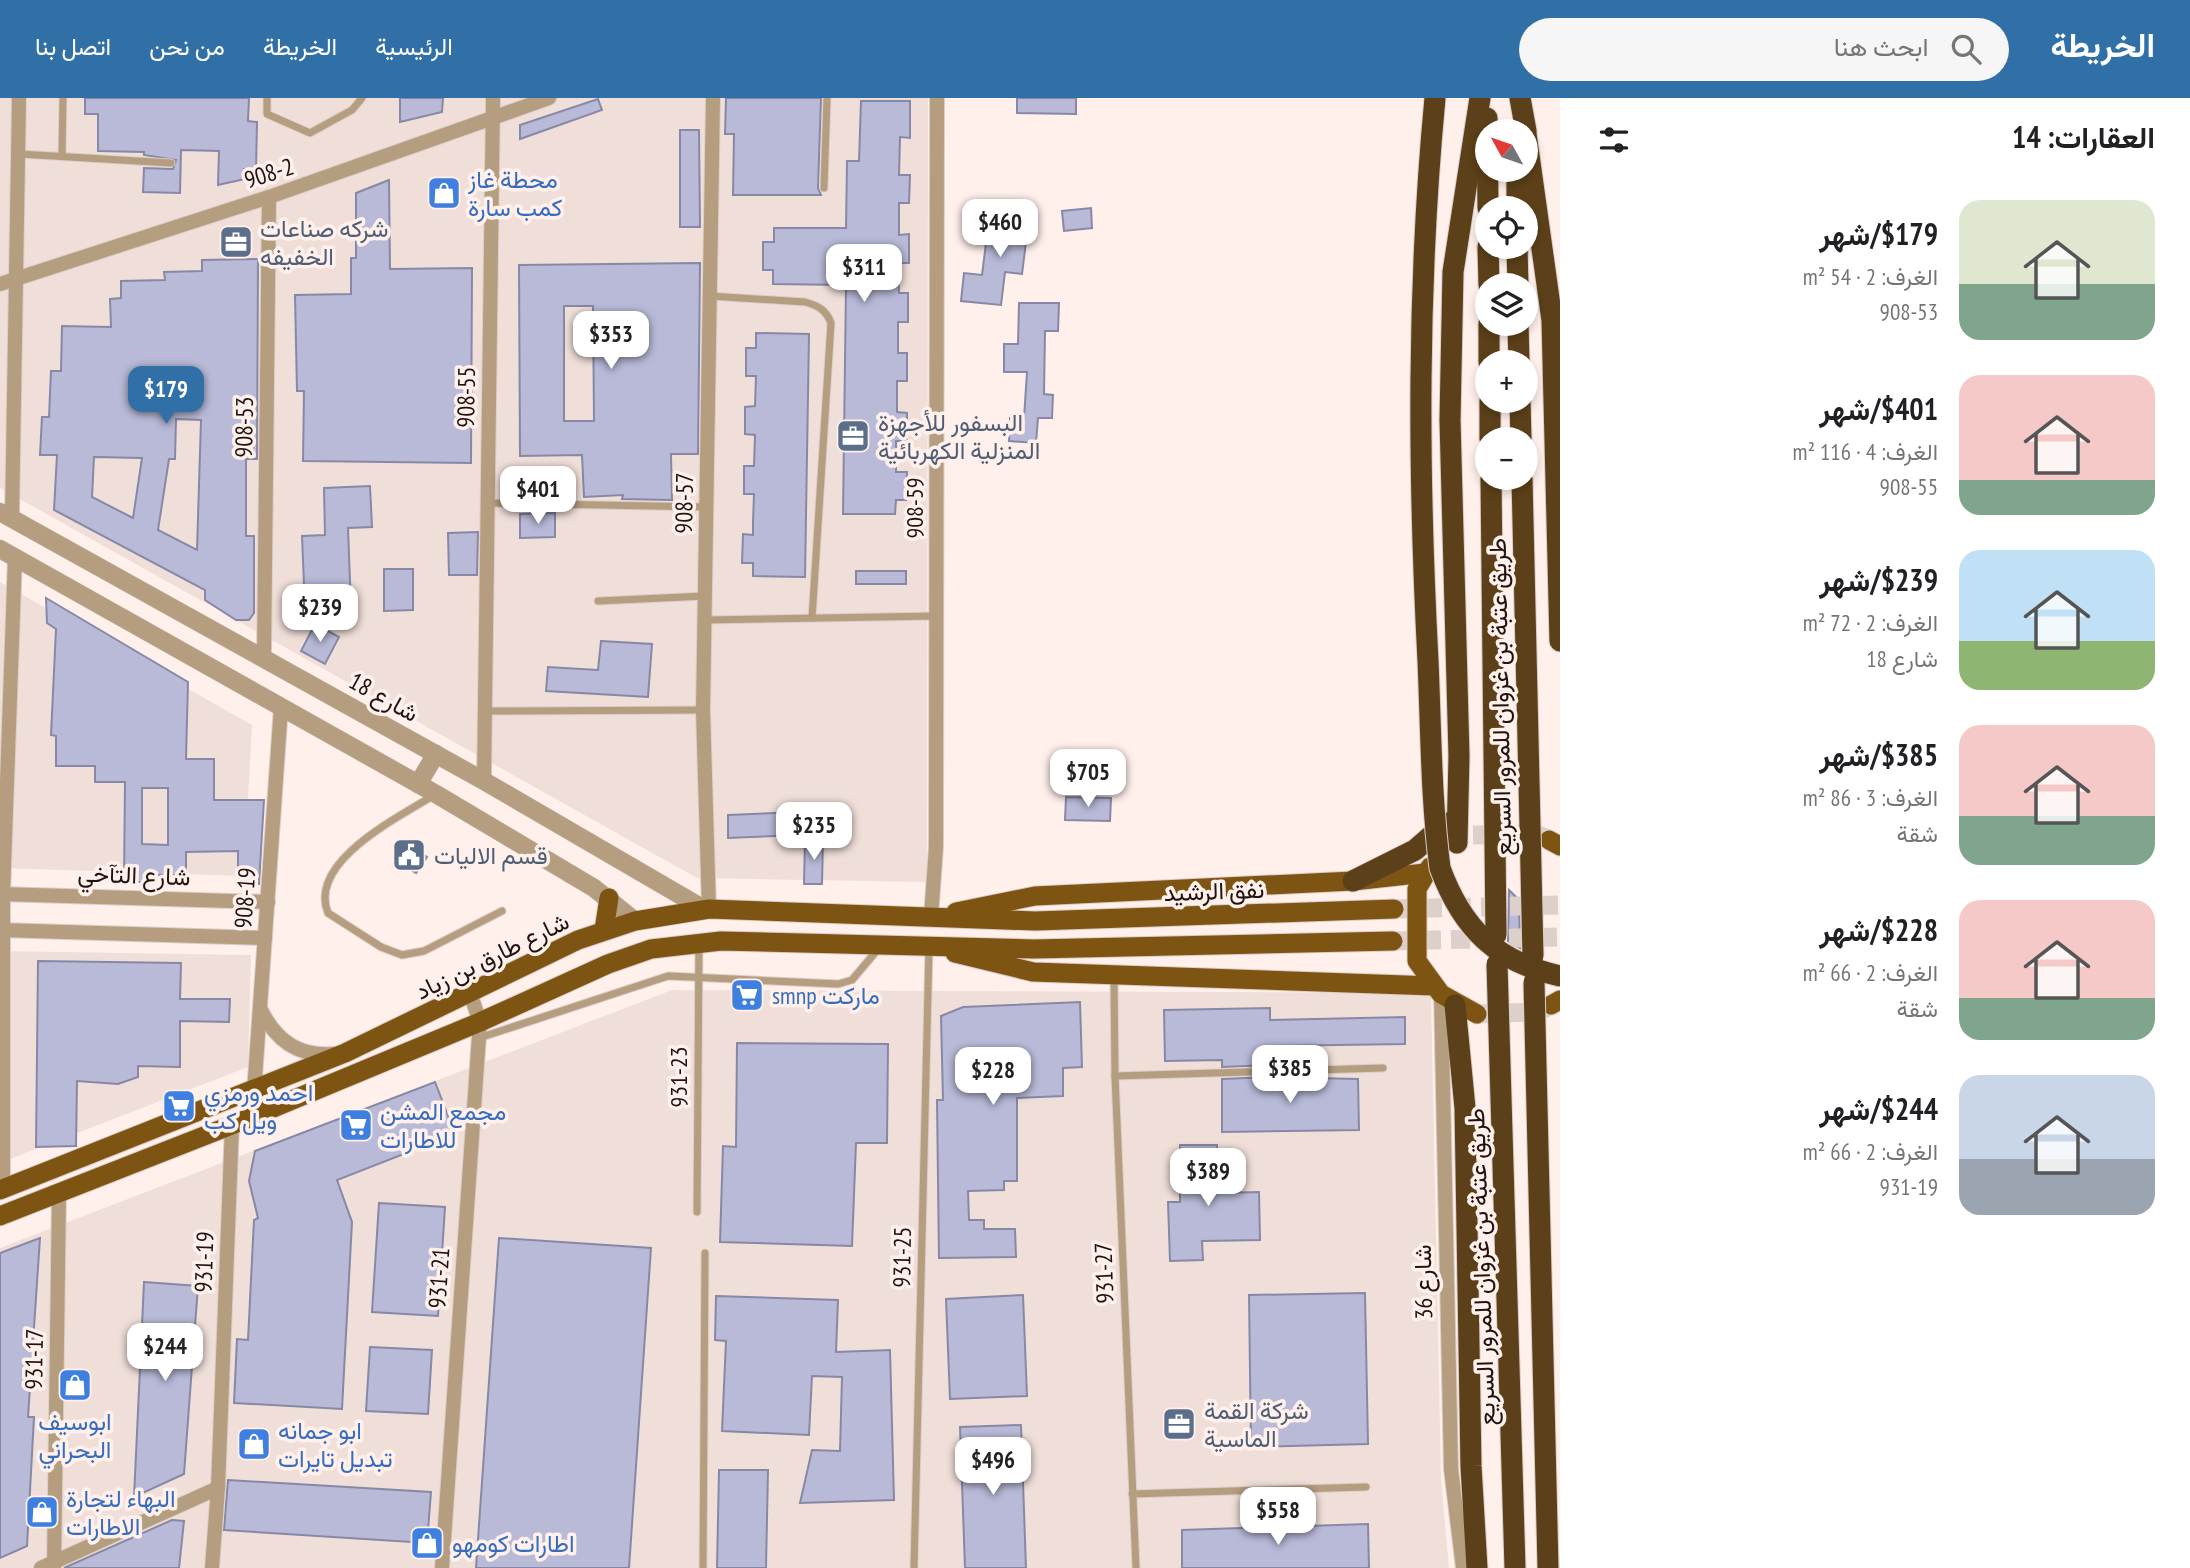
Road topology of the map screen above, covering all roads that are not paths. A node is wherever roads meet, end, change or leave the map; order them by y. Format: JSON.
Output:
{"nodes":[{"id":1,"x":19,"y":98,"type":"edge"},
{"id":2,"x":63,"y":98,"type":"edge"},
{"id":3,"x":267,"y":98,"type":"edge"},
{"id":4,"x":362,"y":98,"type":"edge"},
{"id":5,"x":493,"y":98,"type":"edge"},
{"id":6,"x":549,"y":98,"type":"edge"},
{"id":7,"x":713,"y":98,"type":"edge"},
{"id":8,"x":827,"y":98,"type":"edge"},
{"id":9,"x":937,"y":98,"type":"edge"},
{"id":10,"x":1436,"y":98,"type":"edge"},
{"id":11,"x":1480,"y":98,"type":"edge"},
{"id":12,"x":1487,"y":98,"type":"edge"},
{"id":13,"x":1519,"y":98,"type":"edge"},
{"id":14,"x":1518,"y":119,"type":"edge"},
{"id":15,"x":1523,"y":119,"type":"edge"},
{"id":16,"x":493,"y":120,"type":"junction"},
{"id":17,"x":18,"y":154,"type":"junction"},
{"id":18,"x":62,"y":156,"type":"junction"},
{"id":19,"x":171,"y":163,"type":"dead end"},
{"id":20,"x":1533,"y":182,"type":"edge"},
{"id":21,"x":824,"y":188,"type":"dead end"},
{"id":22,"x":1488,"y":196,"type":"edge"},
{"id":23,"x":269,"y":197,"type":"junction"},
{"id":24,"x":7,"y":282,"type":"edge"},
{"id":25,"x":710,"y":296,"type":"junction"},
{"id":26,"x":1491,"y":490,"type":"edge"},
{"id":27,"x":1522,"y":490,"type":"edge"},
{"id":28,"x":488,"y":503,"type":"junction"},
{"id":29,"x":707,"y":507,"type":"junction"},
{"id":30,"x":6,"y":515,"type":"edge"},
{"id":31,"x":7,"y":553,"type":"edge"},
{"id":32,"x":705,"y":596,"type":"junction"},
{"id":33,"x":598,"y":601,"type":"dead end"},
{"id":34,"x":937,"y":616,"type":"junction"},
{"id":35,"x":811,"y":618,"type":"junction"},
{"id":36,"x":705,"y":620,"type":"junction"},
{"id":37,"x":1560,"y":641,"type":"edge"},
{"id":38,"x":264,"y":658,"type":"junction"},
{"id":39,"x":281,"y":707,"type":"junction"},
{"id":40,"x":485,"y":710,"type":"junction"},
{"id":41,"x":703,"y":710,"type":"junction"},
{"id":42,"x":436,"y":754,"type":"junction"},
{"id":43,"x":484,"y":780,"type":"junction"},
{"id":44,"x":418,"y":784,"type":"junction"},
{"id":45,"x":436,"y":794,"type":"junction"},
{"id":46,"x":1459,"y":800,"type":"junction"},
{"id":47,"x":1460,"y":841,"type":"dead end"},
{"id":48,"x":1353,"y":880,"type":"junction"},
{"id":49,"x":2,"y":895,"type":"edge"},
{"id":50,"x":609,"y":898,"type":"junction"},
{"id":51,"x":268,"y":902,"type":"junction"},
{"id":52,"x":707,"y":909,"type":"junction"},
{"id":53,"x":1394,"y":909,"type":"tunnel mouth"},
{"id":54,"x":502,"y":911,"type":"dead end"},
{"id":55,"x":933,"y":917,"type":"junction"},
{"id":56,"x":635,"y":921,"type":"junction"},
{"id":57,"x":1035,"y":921,"type":"joint"},
{"id":58,"x":604,"y":930,"type":"junction"},
{"id":59,"x":1,"y":931,"type":"edge"},
{"id":60,"x":1496,"y":935,"type":"dead end"},
{"id":61,"x":265,"y":938,"type":"junction"},
{"id":62,"x":1393,"y":941,"type":"tunnel mouth"},
{"id":63,"x":699,"y":942,"type":"junction"},
{"id":64,"x":882,"y":945,"type":"junction"},
{"id":65,"x":931,"y":946,"type":"junction"},
{"id":66,"x":1533,"y":956,"type":"dead end"},
{"id":67,"x":1497,"y":964,"type":"dead end"},
{"id":68,"x":1560,"y":976,"type":"edge"},
{"id":69,"x":1114,"y":977,"type":"junction"},
{"id":70,"x":698,"y":980,"type":"junction"},
{"id":71,"x":1534,"y":982,"type":"dead end"},
{"id":72,"x":470,"y":993,"type":"junction"},
{"id":73,"x":1443,"y":995,"type":"junction"},
{"id":74,"x":260,"y":1008,"type":"junction"},
{"id":75,"x":1477,"y":1014,"type":"tunnel mouth"},
{"id":76,"x":479,"y":1030,"type":"junction"},
{"id":77,"x":345,"y":1053,"type":"junction"},
{"id":78,"x":1383,"y":1068,"type":"dead end"},
{"id":79,"x":1115,"y":1076,"type":"junction"},
{"id":80,"x":254,"y":1091,"type":"junction"},
{"id":81,"x":232,"y":1125,"type":"junction"},
{"id":82,"x":2,"y":1190,"type":"edge"},
{"id":83,"x":59,"y":1193,"type":"junction"},
{"id":84,"x":697,"y":1212,"type":"dead end"},
{"id":85,"x":0,"y":1216,"type":"edge"},
{"id":86,"x":705,"y":1254,"type":"dead end"},
{"id":87,"x":1366,"y":1487,"type":"dead end"},
{"id":88,"x":218,"y":1488,"type":"junction"},
{"id":89,"x":1132,"y":1494,"type":"junction"},
{"id":90,"x":55,"y":1565,"type":"edge"},
{"id":91,"x":41,"y":1568,"type":"edge"},
{"id":92,"x":212,"y":1568,"type":"edge"},
{"id":93,"x":442,"y":1568,"type":"edge"},
{"id":94,"x":703,"y":1568,"type":"edge"},
{"id":95,"x":914,"y":1568,"type":"edge"},
{"id":96,"x":1136,"y":1568,"type":"edge"},
{"id":97,"x":1464,"y":1568,"type":"edge"},
{"id":98,"x":1477,"y":1568,"type":"edge"},
{"id":99,"x":1515,"y":1568,"type":"edge"},
{"id":100,"x":1548,"y":1568,"type":"edge"}],
"edges":[{"from":1,"to":17,"type":"street"},
{"from":2,"to":18,"type":"lane"},
{"from":3,"to":4,"type":"lane"},
{"from":5,"to":16,"type":"street","name":"908-55"},
{"from":6,"to":16,"type":"street","name":"908-2"},
{"from":7,"to":25,"type":"street","name":"908-57"},
{"from":8,"to":21,"type":"lane"},
{"from":9,"to":34,"type":"street","name":"908-59"},
{"from":10,"to":68,"type":"highway","bridge":true},
{"from":11,"to":46,"type":"highway"},
{"from":12,"to":22,"type":"highway"},
{"from":13,"to":14,"type":"highway"},
{"from":13,"to":15,"type":"highway"},
{"from":16,"to":23,"type":"street","name":"908-2"},
{"from":16,"to":28,"type":"street","name":"908-55"},
{"from":17,"to":18,"type":"lane"},
{"from":17,"to":24,"type":"street"},
{"from":18,"to":19,"type":"lane"},
{"from":20,"to":37,"type":"highway"},
{"from":23,"to":24,"type":"street","name":"908-2"},
{"from":23,"to":38,"type":"street","name":"908-53"},
{"from":24,"to":30,"type":"street"},
{"from":25,"to":29,"type":"street","name":"908-57"},
{"from":25,"to":35,"type":"lane"},
{"from":26,"to":60,"type":"highway","name":"طريق عتبة بن غزوان للمرور السريع","bridge":true},
{"from":27,"to":66,"type":"highway","name":"طريق عتبة بن غزوان للمرور السريع","bridge":true},
{"from":28,"to":29,"type":"lane"},
{"from":28,"to":40,"type":"street","name":"908-55"},
{"from":29,"to":32,"type":"street","name":"908-57"},
{"from":30,"to":38,"type":"street","name":"شارع 18"},
{"from":31,"to":39,"type":"street"},
{"from":31,"to":49,"type":"street"},
{"from":32,"to":33,"type":"lane"},
{"from":32,"to":36,"type":"street","name":"908-57"},
{"from":34,"to":35,"type":"lane"},
{"from":34,"to":55,"type":"street","name":"908-59"},
{"from":35,"to":36,"type":"lane"},
{"from":36,"to":41,"type":"street","name":"908-57"},
{"from":38,"to":42,"type":"street","name":"شارع 18"},
{"from":39,"to":44,"type":"street"},
{"from":39,"to":51,"type":"street","name":"908-19"},
{"from":40,"to":41,"type":"lane"},
{"from":40,"to":43,"type":"street","name":"908-55"},
{"from":41,"to":52,"type":"street","name":"908-57"},
{"from":42,"to":43,"type":"street","name":"شارع 18"},
{"from":42,"to":44,"type":"street"},
{"from":43,"to":52,"type":"street","name":"شارع 18"},
{"from":44,"to":45,"type":"street"},
{"from":45,"to":50,"type":"street"},
{"from":45,"to":54,"type":"lane"},
{"from":46,"to":47,"type":"highway"},
{"from":46,"to":48,"type":"highway"},
{"from":48,"to":55,"type":"main road"},
{"from":48,"to":73,"type":"main road"},
{"from":49,"to":51,"type":"street","name":"شارع التآخي"},
{"from":49,"to":59,"type":"street"},
{"from":50,"to":56,"type":"street"},
{"from":50,"to":58,"type":"main road"},
{"from":51,"to":61,"type":"street","name":"908-19"},
{"from":52,"to":55,"type":"main road","name":"شارع طارق بن زياد"},
{"from":52,"to":56,"type":"main road","name":"شارع طارق بن زياد"},
{"from":53,"to":57,"type":"main road","name":"نفق الرشيد"},
{"from":55,"to":57,"type":"main road","name":"شارع طارق بن زياد"},
{"from":56,"to":58,"type":"main road","name":"شارع طارق بن زياد"},
{"from":58,"to":72,"type":"main road","name":"شارع طارق بن زياد"},
{"from":59,"to":61,"type":"street"},
{"from":59,"to":82,"type":"street"},
{"from":61,"to":74,"type":"street","name":"908-19"},
{"from":62,"to":65,"type":"main road"},
{"from":63,"to":64,"type":"main road"},
{"from":63,"to":70,"type":"lane","name":"931-23"},
{"from":63,"to":76,"type":"main road"},
{"from":64,"to":65,"type":"main road"},
{"from":64,"to":70,"type":"lane"},
{"from":65,"to":69,"type":"main road"},
{"from":65,"to":95,"type":"lane","name":"931-25"},
{"from":67,"to":99,"type":"highway","name":"طريق عتبة بن غزوان للمرور السريع","bridge":true},
{"from":69,"to":73,"type":"main road"},
{"from":69,"to":79,"type":"lane","name":"931-27"},
{"from":70,"to":76,"type":"lane"},
{"from":70,"to":84,"type":"lane","name":"931-23"},
{"from":71,"to":100,"type":"highway","bridge":true},
{"from":72,"to":76,"type":"street","name":"931-21"},
{"from":72,"to":77,"type":"main road","name":"شارع طارق بن زياد"},
{"from":73,"to":75,"type":"main road"},
{"from":73,"to":97,"type":"street","name":"شارع 36"},
{"from":73,"to":98,"type":"highway"},
{"from":74,"to":77,"type":"street"},
{"from":74,"to":80,"type":"street","name":"908-19"},
{"from":76,"to":81,"type":"main road"},
{"from":76,"to":93,"type":"street","name":"931-21"},
{"from":77,"to":80,"type":"main road","name":"شارع طارق بن زياد"},
{"from":78,"to":79,"type":"lane"},
{"from":79,"to":89,"type":"lane","name":"931-27"},
{"from":80,"to":82,"type":"main road","name":"شارع طارق بن زياد"},
{"from":81,"to":83,"type":"main road"},
{"from":81,"to":88,"type":"street","name":"931-19"},
{"from":83,"to":85,"type":"main road"},
{"from":83,"to":90,"type":"street","name":"931-17"},
{"from":86,"to":94,"type":"lane"},
{"from":87,"to":89,"type":"lane"},
{"from":88,"to":90,"type":"street"},
{"from":88,"to":92,"type":"street","name":"931-19"},
{"from":89,"to":96,"type":"lane","name":"931-27"},
{"from":90,"to":91,"type":"street"}]}
